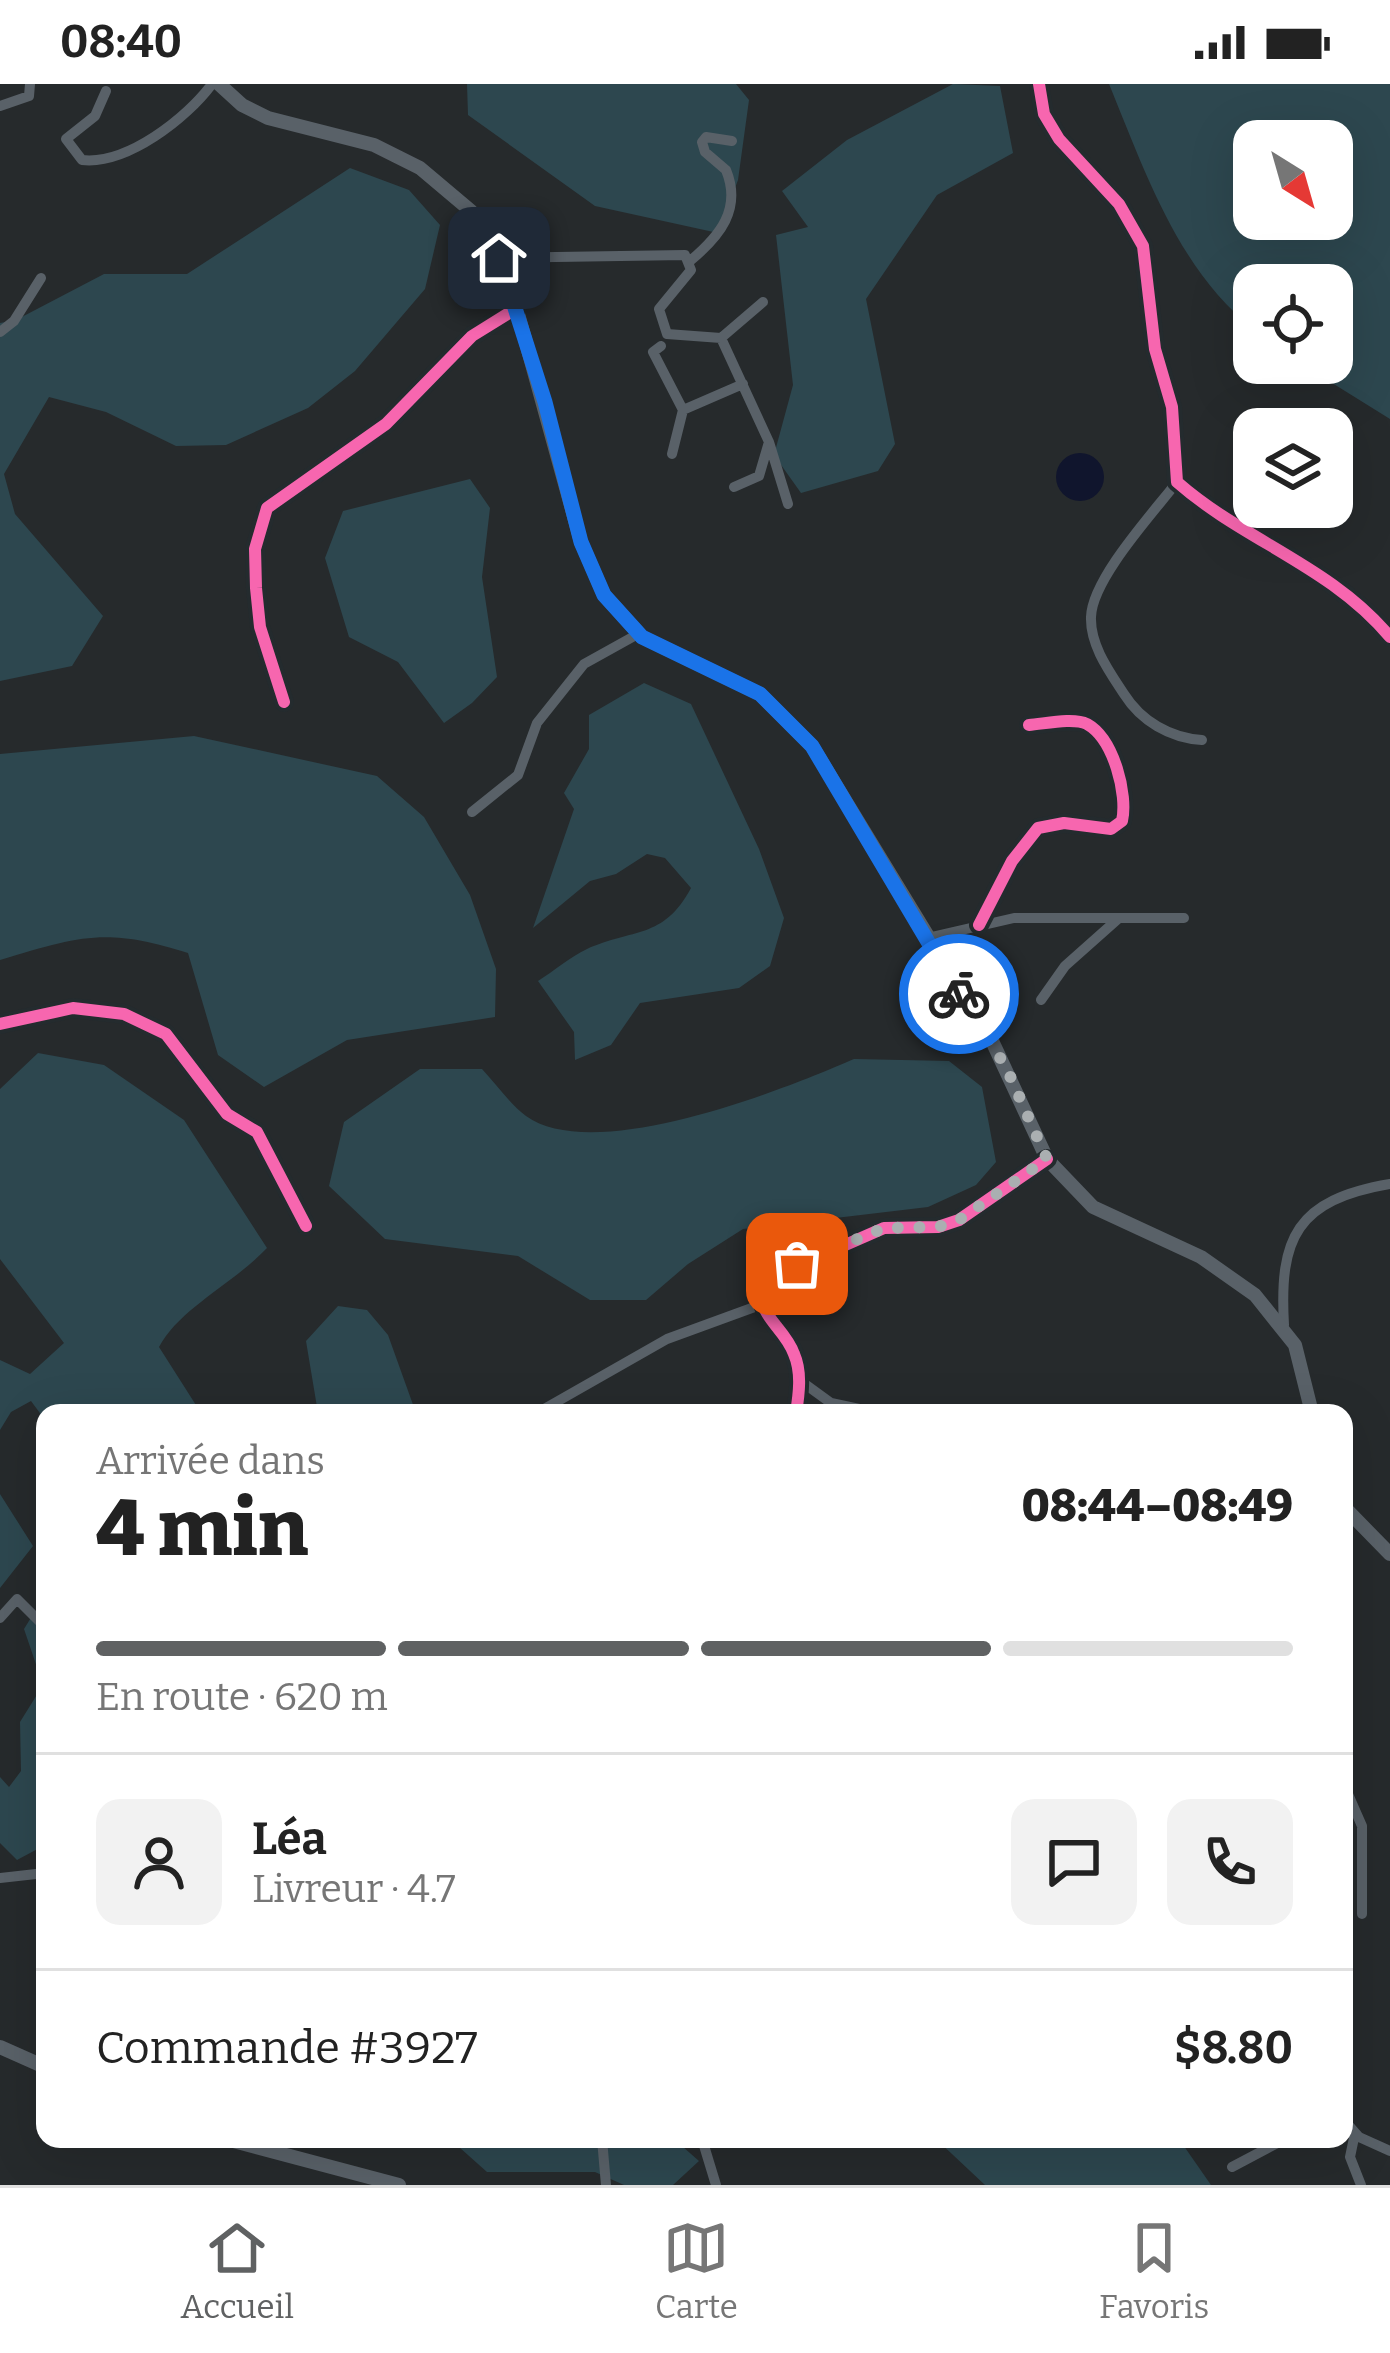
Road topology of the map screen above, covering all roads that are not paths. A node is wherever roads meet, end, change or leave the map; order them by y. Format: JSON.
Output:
{"nodes":[{"id":1,"x":30,"y":84,"type":"edge"},
{"id":2,"x":215,"y":84,"type":"edge"},
{"id":3,"x":1039,"y":84,"type":"edge"},
{"id":4,"x":106,"y":91,"type":"dead end"},
{"id":5,"x":0,"y":106,"type":"edge"},
{"id":6,"x":733,"y":141,"type":"dead end"},
{"id":7,"x":499,"y":258,"type":"junction"},
{"id":8,"x":690,"y":261,"type":"junction"},
{"id":9,"x":41,"y":278,"type":"dead end"},
{"id":10,"x":763,"y":302,"type":"dead end"},
{"id":11,"x":518,"y":308,"type":"junction"},
{"id":12,"x":0,"y":332,"type":"edge"},
{"id":13,"x":721,"y":338,"type":"junction"},
{"id":14,"x":661,"y":346,"type":"dead end"},
{"id":15,"x":743,"y":384,"type":"junction"},
{"id":16,"x":683,"y":410,"type":"junction"},
{"id":17,"x":769,"y":442,"type":"junction"},
{"id":18,"x":672,"y":454,"type":"dead end"},
{"id":19,"x":1177,"y":482,"type":"junction"},
{"id":20,"x":734,"y":487,"type":"dead end"},
{"id":21,"x":788,"y":504,"type":"dead end"},
{"id":22,"x":638,"y":634,"type":"junction"},
{"id":23,"x":1390,"y":637,"type":"edge"},
{"id":24,"x":284,"y":702,"type":"dead end"},
{"id":25,"x":1029,"y":725,"type":"dead end"},
{"id":26,"x":1202,"y":740,"type":"dead end"},
{"id":27,"x":472,"y":812,"type":"dead end"},
{"id":28,"x":1119,"y":918,"type":"junction"},
{"id":29,"x":1184,"y":918,"type":"dead end"},
{"id":30,"x":979,"y":925,"type":"junction"},
{"id":31,"x":927,"y":938,"type":"junction"},
{"id":32,"x":1041,"y":1000,"type":"dead end"},
{"id":33,"x":0,"y":1024,"type":"edge"},
{"id":34,"x":1047,"y":1159,"type":"junction"},
{"id":35,"x":1390,"y":1184,"type":"edge"},
{"id":36,"x":306,"y":1226,"type":"dead end"},
{"id":37,"x":760,"y":1305,"type":"junction"},
{"id":38,"x":1284,"y":1325,"type":"junction"},
{"id":39,"x":798,"y":1379,"type":"junction"},
{"id":40,"x":555,"y":1404,"type":"edge"},
{"id":41,"x":797,"y":1404,"type":"edge"},
{"id":42,"x":836,"y":1404,"type":"edge"},
{"id":43,"x":1310,"y":1404,"type":"edge"},
{"id":44,"x":1353,"y":1527,"type":"edge"},
{"id":45,"x":1390,"y":1554,"type":"edge"},
{"id":46,"x":0,"y":1618,"type":"edge"},
{"id":47,"x":36,"y":1618,"type":"edge"},
{"id":48,"x":1353,"y":1806,"type":"edge"},
{"id":49,"x":1353,"y":1843,"type":"edge"},
{"id":50,"x":1363,"y":1843,"type":"junction"},
{"id":51,"x":36,"y":1874,"type":"edge"},
{"id":52,"x":0,"y":1878,"type":"edge"},
{"id":53,"x":1362,"y":1914,"type":"dead end"},
{"id":54,"x":0,"y":2047,"type":"edge"},
{"id":55,"x":36,"y":2063,"type":"edge"},
{"id":56,"x":1353,"y":2131,"type":"edge"},
{"id":57,"x":1355,"y":2133,"type":"junction"},
{"id":58,"x":1353,"y":2143,"type":"edge"},
{"id":59,"x":260,"y":2148,"type":"edge"},
{"id":60,"x":603,"y":2148,"type":"edge"},
{"id":61,"x":705,"y":2148,"type":"edge"},
{"id":62,"x":1268,"y":2148,"type":"edge"},
{"id":63,"x":1352,"y":2148,"type":"edge"},
{"id":64,"x":1390,"y":2151,"type":"edge"},
{"id":65,"x":1232,"y":2167,"type":"dead end"},
{"id":66,"x":399,"y":2185,"type":"edge"},
{"id":67,"x":606,"y":2185,"type":"edge"},
{"id":68,"x":716,"y":2185,"type":"edge"},
{"id":69,"x":1360,"y":2185,"type":"edge"}],
"edges":[{"from":1,"to":5,"type":"street"},
{"from":2,"to":4,"type":"street"},
{"from":2,"to":7,"type":"main road"},
{"from":3,"to":19,"type":"street"},
{"from":6,"to":8,"type":"street"},
{"from":7,"to":8,"type":"street"},
{"from":7,"to":11,"type":"main road"},
{"from":8,"to":13,"type":"street"},
{"from":9,"to":12,"type":"street"},
{"from":10,"to":13,"type":"street"},
{"from":11,"to":22,"type":"main road"},
{"from":11,"to":24,"type":"street"},
{"from":13,"to":15,"type":"street"},
{"from":14,"to":16,"type":"street"},
{"from":15,"to":16,"type":"street"},
{"from":15,"to":17,"type":"street"},
{"from":16,"to":18,"type":"street"},
{"from":17,"to":20,"type":"street"},
{"from":17,"to":21,"type":"street"},
{"from":19,"to":23,"type":"street"},
{"from":19,"to":26,"type":"street"},
{"from":22,"to":27,"type":"street"},
{"from":22,"to":31,"type":"main road"},
{"from":25,"to":30,"type":"street"},
{"from":28,"to":29,"type":"street"},
{"from":28,"to":30,"type":"street"},
{"from":28,"to":32,"type":"street"},
{"from":30,"to":31,"type":"street"},
{"from":31,"to":34,"type":"main road"},
{"from":33,"to":36,"type":"street"},
{"from":34,"to":37,"type":"street"},
{"from":34,"to":38,"type":"main road"},
{"from":35,"to":38,"type":"street"},
{"from":37,"to":39,"type":"street"},
{"from":37,"to":40,"type":"street"},
{"from":38,"to":43,"type":"main road"},
{"from":39,"to":41,"type":"street"},
{"from":39,"to":42,"type":"street"},
{"from":44,"to":45,"type":"main road"},
{"from":46,"to":47,"type":"street"},
{"from":48,"to":50,"type":"street"},
{"from":49,"to":50,"type":"street"},
{"from":50,"to":53,"type":"street"},
{"from":51,"to":52,"type":"street"},
{"from":54,"to":55,"type":"main road"},
{"from":56,"to":57,"type":"street"},
{"from":57,"to":58,"type":"street"},
{"from":57,"to":64,"type":"street"},
{"from":59,"to":66,"type":"main road"},
{"from":60,"to":67,"type":"street"},
{"from":61,"to":68,"type":"street"},
{"from":62,"to":65,"type":"street"},
{"from":63,"to":69,"type":"street"}]}
